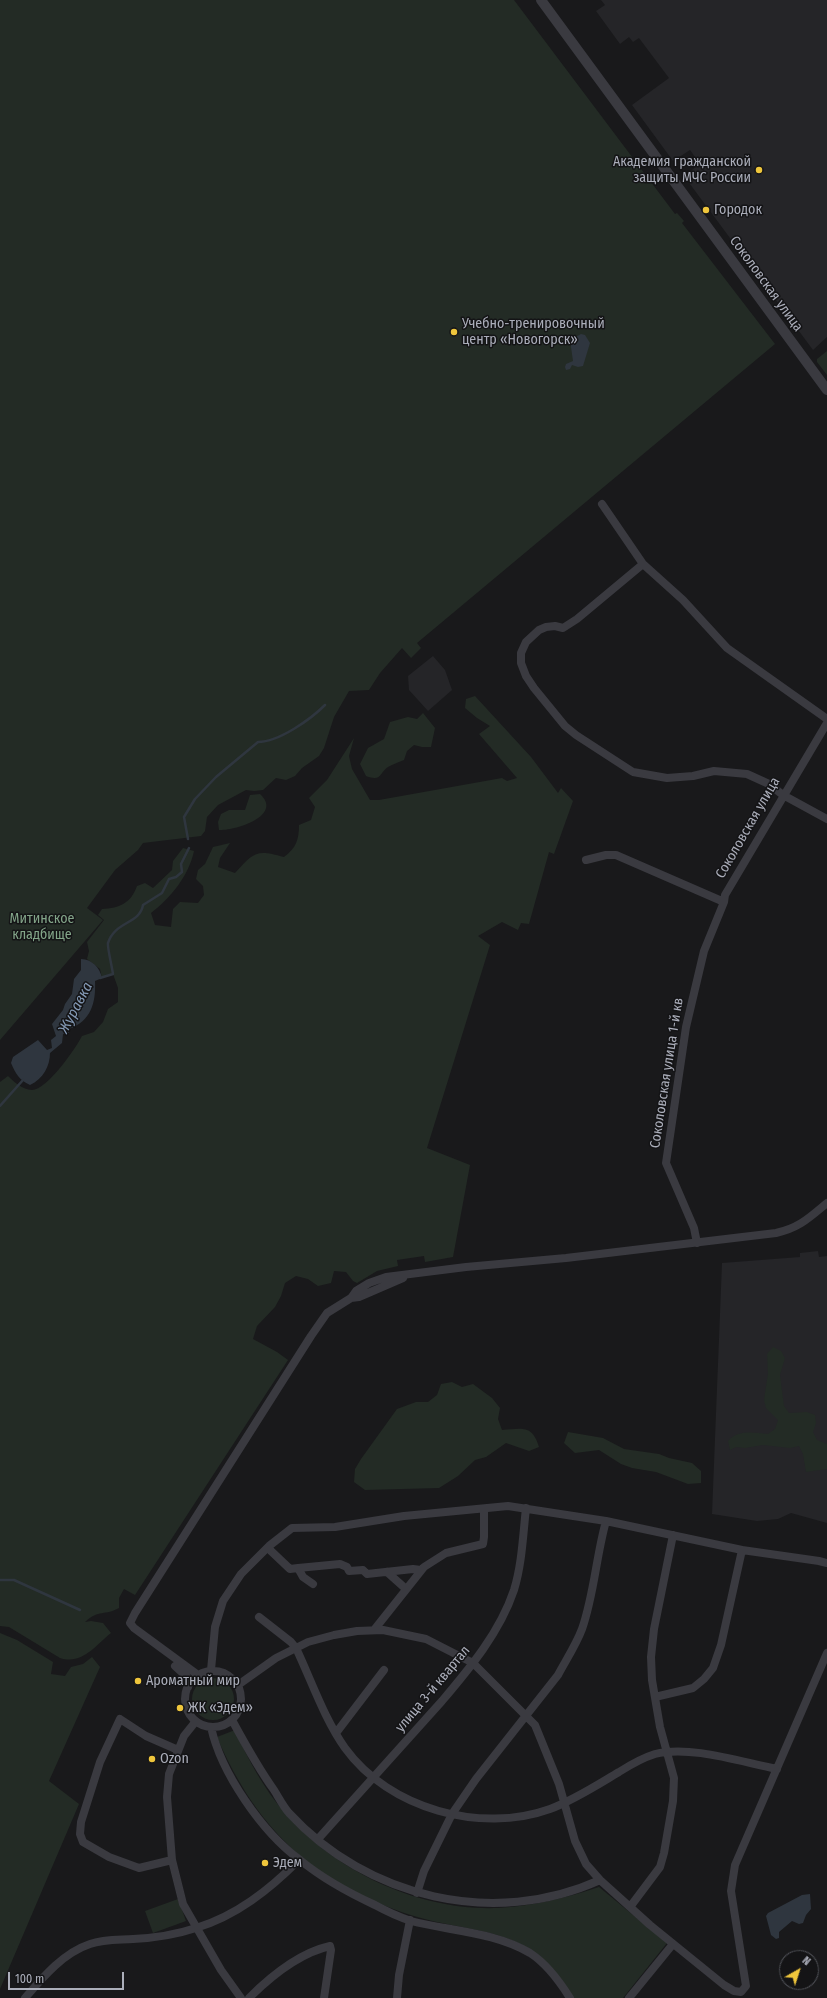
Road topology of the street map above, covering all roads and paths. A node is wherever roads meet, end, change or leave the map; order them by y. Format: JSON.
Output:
{"nodes":[{"id":1,"x":541,"y":0,"type":"edge"},
{"id":2,"x":827,"y":390,"type":"edge"},
{"id":3,"x":602,"y":504,"type":"dead end"},
{"id":4,"x":642,"y":564,"type":"junction"},
{"id":5,"x":827,"y":719,"type":"edge"},
{"id":6,"x":827,"y":724,"type":"edge"},
{"id":7,"x":783,"y":795,"type":"junction"},
{"id":8,"x":827,"y":818,"type":"edge"},
{"id":9,"x":586,"y":860,"type":"dead end"},
{"id":10,"x":724,"y":902,"type":"junction"},
{"id":11,"x":704,"y":951,"type":"joint"},
{"id":12,"x":827,"y":1202,"type":"edge"},
{"id":13,"x":697,"y":1243,"type":"junction"},
{"id":14,"x":526,"y":1508,"type":"junction"},
{"id":15,"x":484,"y":1509,"type":"junction"},
{"id":16,"x":606,"y":1522,"type":"junction"},
{"id":17,"x":673,"y":1535,"type":"junction"},
{"id":18,"x":742,"y":1550,"type":"junction"},
{"id":19,"x":271,"y":1551,"type":"dead end"},
{"id":20,"x":827,"y":1564,"type":"edge"},
{"id":21,"x":298,"y":1568,"type":"junction"},
{"id":22,"x":421,"y":1570,"type":"junction"},
{"id":23,"x":387,"y":1572,"type":"junction"},
{"id":24,"x":313,"y":1584,"type":"dead end"},
{"id":25,"x":406,"y":1589,"type":"junction"},
{"id":26,"x":134,"y":1613,"type":"junction"},
{"id":27,"x":259,"y":1616,"type":"dead end"},
{"id":28,"x":374,"y":1630,"type":"junction"},
{"id":29,"x":296,"y":1648,"type":"junction"},
{"id":30,"x":827,"y":1653,"type":"edge"},
{"id":31,"x":473,"y":1663,"type":"junction"},
{"id":32,"x":211,"y":1670,"type":"junction"},
{"id":33,"x":384,"y":1670,"type":"dead end"},
{"id":34,"x":198,"y":1675,"type":"junction"},
{"id":35,"x":238,"y":1685,"type":"junction"},
{"id":36,"x":188,"y":1688,"type":"junction"},
{"id":37,"x":655,"y":1697,"type":"junction"},
{"id":38,"x":526,"y":1715,"type":"junction"},
{"id":39,"x":232,"y":1720,"type":"junction"},
{"id":40,"x":196,"y":1721,"type":"junction"},
{"id":41,"x":211,"y":1727,"type":"junction"},
{"id":42,"x":336,"y":1733,"type":"junction"},
{"id":43,"x":178,"y":1750,"type":"junction"},
{"id":44,"x":666,"y":1752,"type":"junction"},
{"id":45,"x":777,"y":1769,"type":"junction"},
{"id":46,"x":373,"y":1777,"type":"junction"},
{"id":47,"x":566,"y":1803,"type":"junction"},
{"id":48,"x":452,"y":1814,"type":"junction"},
{"id":49,"x":318,"y":1839,"type":"junction"},
{"id":50,"x":172,"y":1860,"type":"junction"},
{"id":51,"x":299,"y":1860,"type":"junction"},
{"id":52,"x":600,"y":1880,"type":"junction"},
{"id":53,"x":417,"y":1893,"type":"junction"},
{"id":54,"x":630,"y":1907,"type":"junction"},
{"id":55,"x":410,"y":1920,"type":"junction"},
{"id":56,"x":197,"y":1928,"type":"junction"},
{"id":57,"x":673,"y":1944,"type":"junction"},
{"id":58,"x":237,"y":1997,"type":"edge"},
{"id":59,"x":25,"y":1998,"type":"edge"},
{"id":60,"x":249,"y":1998,"type":"edge"},
{"id":61,"x":324,"y":1998,"type":"edge"},
{"id":62,"x":397,"y":1998,"type":"edge"},
{"id":63,"x":570,"y":1998,"type":"edge"},
{"id":64,"x":629,"y":1998,"type":"edge"}],
"edges":[{"from":1,"to":2,"type":"street","name":"Соколовская улица"},
{"from":3,"to":4,"type":"street"},
{"from":4,"to":5,"type":"street"},
{"from":4,"to":7,"type":"street"},
{"from":6,"to":7,"type":"street","name":"Соколовская улица"},
{"from":7,"to":8,"type":"street"},
{"from":7,"to":10,"type":"street","name":"Соколовская улица"},
{"from":9,"to":10,"type":"street"},
{"from":10,"to":11,"type":"street","name":"Соколовская улица"},
{"from":11,"to":13,"type":"street","name":"Соколовская улица 1-й кв"},
{"from":12,"to":13,"type":"street"},
{"from":13,"to":26,"type":"street"},
{"from":14,"to":15,"type":"street"},
{"from":14,"to":16,"type":"street"},
{"from":14,"to":31,"type":"street","name":"улица 3-й квартал"},
{"from":15,"to":22,"type":"street"},
{"from":15,"to":32,"type":"street"},
{"from":16,"to":17,"type":"street"},
{"from":16,"to":38,"type":"street"},
{"from":17,"to":18,"type":"street"},
{"from":17,"to":37,"type":"street"},
{"from":18,"to":20,"type":"street"},
{"from":18,"to":37,"type":"street"},
{"from":19,"to":21,"type":"street"},
{"from":21,"to":23,"type":"street"},
{"from":21,"to":24,"type":"street"},
{"from":22,"to":23,"type":"street"},
{"from":22,"to":25,"type":"street"},
{"from":23,"to":25,"type":"street"},
{"from":25,"to":28,"type":"street"},
{"from":26,"to":34,"type":"street"},
{"from":26,"to":36,"type":"street"},
{"from":27,"to":29,"type":"street"},
{"from":28,"to":29,"type":"street"},
{"from":28,"to":31,"type":"street"},
{"from":29,"to":35,"type":"street"},
{"from":29,"to":42,"type":"street"},
{"from":30,"to":45,"type":"street"},
{"from":31,"to":38,"type":"street"},
{"from":31,"to":46,"type":"street","name":"улица 3-й квартал"},
{"from":32,"to":34,"type":"street"},
{"from":32,"to":35,"type":"street"},
{"from":33,"to":42,"type":"street"},
{"from":34,"to":36,"type":"street"},
{"from":35,"to":39,"type":"street"},
{"from":36,"to":40,"type":"street"},
{"from":37,"to":44,"type":"street"},
{"from":38,"to":47,"type":"street"},
{"from":38,"to":48,"type":"street"},
{"from":39,"to":41,"type":"street"},
{"from":39,"to":49,"type":"street"},
{"from":40,"to":41,"type":"street"},
{"from":40,"to":43,"type":"street"},
{"from":41,"to":51,"type":"street"},
{"from":42,"to":46,"type":"street"},
{"from":43,"to":50,"type":"street"},
{"from":43,"to":50,"type":"street"},
{"from":44,"to":45,"type":"street"},
{"from":44,"to":47,"type":"street"},
{"from":44,"to":54,"type":"street"},
{"from":45,"to":57,"type":"street"},
{"from":46,"to":48,"type":"street"},
{"from":46,"to":49,"type":"street","name":"улица 3-й квартал"},
{"from":47,"to":48,"type":"street"},
{"from":47,"to":52,"type":"street"},
{"from":48,"to":53,"type":"street"},
{"from":49,"to":53,"type":"street"},
{"from":50,"to":56,"type":"street"},
{"from":51,"to":55,"type":"street"},
{"from":51,"to":56,"type":"street"},
{"from":52,"to":53,"type":"street"},
{"from":52,"to":54,"type":"street"},
{"from":54,"to":57,"type":"street"},
{"from":55,"to":62,"type":"street"},
{"from":55,"to":63,"type":"street"},
{"from":56,"to":58,"type":"street"},
{"from":56,"to":59,"type":"street"},
{"from":57,"to":64,"type":"street"},
{"from":60,"to":61,"type":"street"}]}
